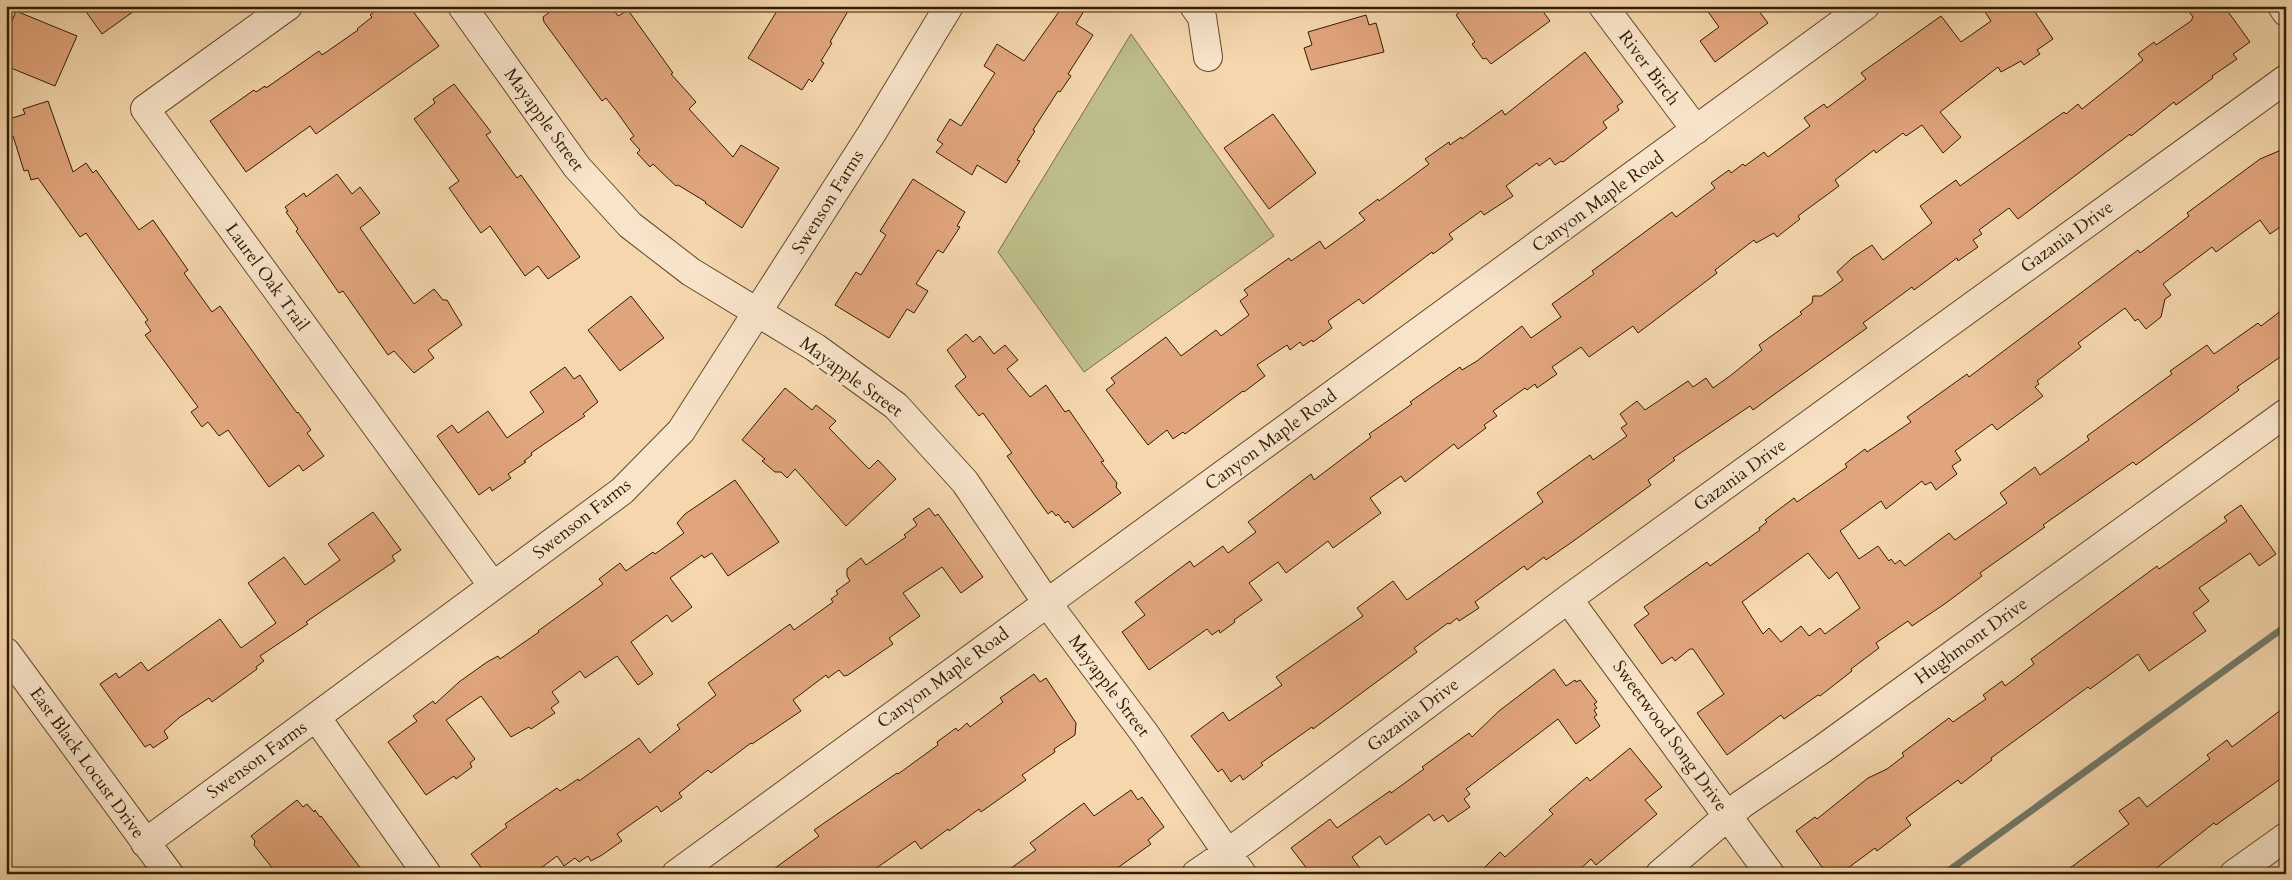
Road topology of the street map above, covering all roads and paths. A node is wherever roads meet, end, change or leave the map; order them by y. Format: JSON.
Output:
{"nodes":[{"id":1,"x":288,"y":6,"type":"edge"},
{"id":2,"x":462,"y":6,"type":"edge"},
{"id":3,"x":949,"y":6,"type":"edge"},
{"id":4,"x":1194,"y":6,"type":"edge"},
{"id":5,"x":1603,"y":6,"type":"edge"},
{"id":6,"x":1865,"y":6,"type":"edge"},
{"id":7,"x":2282,"y":6,"type":"edge"},
{"id":8,"x":2286,"y":12,"type":"edge"},
{"id":9,"x":1208,"y":58,"type":"dead end"},
{"id":10,"x":2286,"y":79,"type":"edge"},
{"id":11,"x":1696,"y":130,"type":"junction"},
{"id":12,"x":757,"y":314,"type":"junction"},
{"id":13,"x":2286,"y":413,"type":"edge"},
{"id":14,"x":493,"y":586,"type":"junction"},
{"id":15,"x":1568,"y":599,"type":"junction"},
{"id":16,"x":1046,"y":603,"type":"junction"},
{"id":17,"x":6,"y":652,"type":"edge"},
{"id":18,"x":316,"y":717,"type":"junction"},
{"id":19,"x":1728,"y":815,"type":"junction"},
{"id":20,"x":2286,"y":836,"type":"edge"},
{"id":21,"x":145,"y":842,"type":"junction"},
{"id":22,"x":1235,"y":863,"type":"edge"},
{"id":23,"x":169,"y":874,"type":"edge"},
{"id":24,"x":427,"y":874,"type":"edge"},
{"id":25,"x":676,"y":874,"type":"edge"},
{"id":26,"x":1196,"y":874,"type":"edge"},
{"id":27,"x":1660,"y":874,"type":"edge"},
{"id":28,"x":1770,"y":874,"type":"edge"},
{"id":29,"x":2234,"y":874,"type":"edge"}],
"edges":[{"from":1,"to":14,"type":"street","name":"Laurel Oak Trail"},
{"from":2,"to":12,"type":"street","name":"Mayapple Street"},
{"from":3,"to":12,"type":"street","name":"Swenson Farms"},
{"from":4,"to":9,"type":"street"},
{"from":5,"to":11,"type":"street","name":"River Birch"},
{"from":6,"to":11,"type":"street","name":"Canyon Maple Road"},
{"from":7,"to":8,"type":"street"},
{"from":10,"to":15,"type":"street","name":"Gazania Drive"},
{"from":11,"to":16,"type":"street","name":"Canyon Maple Road"},
{"from":12,"to":14,"type":"street","name":"Swenson Farms"},
{"from":12,"to":16,"type":"street","name":"Mayapple Street"},
{"from":13,"to":19,"type":"street","name":"Hughmont Drive"},
{"from":14,"to":18,"type":"street","name":"Swenson Farms"},
{"from":15,"to":19,"type":"street","name":"Sweetwood Song Drive"},
{"from":15,"to":22,"type":"street","name":"Gazania Drive"},
{"from":16,"to":22,"type":"street","name":"Mayapple Street"},
{"from":16,"to":25,"type":"street","name":"Canyon Maple Road"},
{"from":17,"to":21,"type":"street","name":"East Black Locust Drive"},
{"from":18,"to":21,"type":"street","name":"Swenson Farms"},
{"from":18,"to":24,"type":"street"},
{"from":19,"to":27,"type":"street","name":"Hughmont Drive"},
{"from":19,"to":28,"type":"street","name":"Sweetwood Song Drive"},
{"from":20,"to":29,"type":"street"},
{"from":21,"to":23,"type":"street","name":"East Black Locust Drive"},
{"from":22,"to":26,"type":"street","name":"Gazania Drive"}]}
